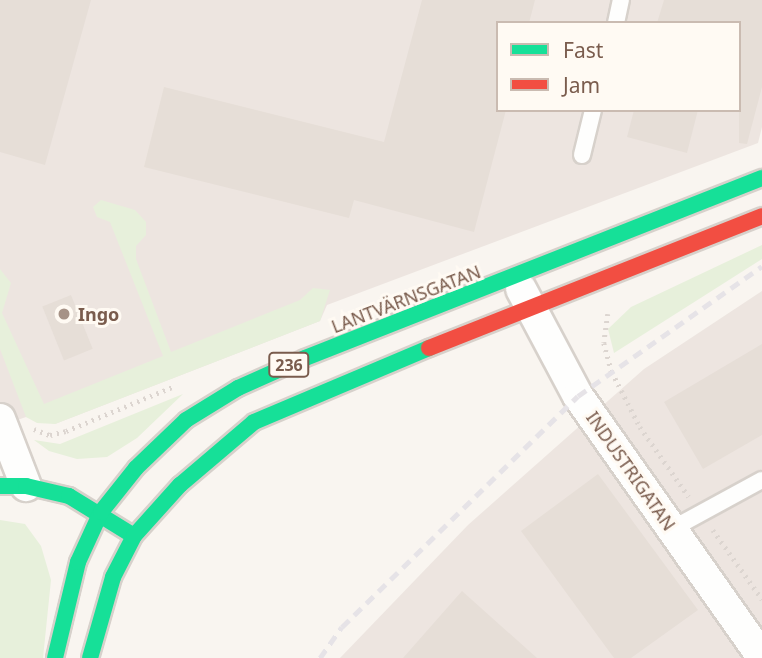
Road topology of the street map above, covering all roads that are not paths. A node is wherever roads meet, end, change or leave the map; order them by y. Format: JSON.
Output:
{"nodes":[{"id":1,"x":621,"y":0,"type":"edge"},
{"id":2,"x":616,"y":21,"type":"edge"},
{"id":3,"x":593,"y":112,"type":"edge"},
{"id":4,"x":582,"y":155,"type":"dead end"},
{"id":5,"x":762,"y":178,"type":"edge"},
{"id":6,"x":762,"y":215,"type":"edge"},
{"id":7,"x":515,"y":277,"type":"junction"},
{"id":8,"x":531,"y":308,"type":"junction"},
{"id":9,"x":0,"y":419,"type":"edge"},
{"id":10,"x":762,"y":481,"type":"edge"},
{"id":11,"x":13,"y":486,"type":"edge"},
{"id":12,"x":101,"y":512,"type":"junction"},
{"id":13,"x":672,"y":530,"type":"junction"},
{"id":14,"x":134,"y":536,"type":"junction"},
{"id":15,"x":762,"y":657,"type":"edge"},
{"id":16,"x":55,"y":658,"type":"edge"},
{"id":17,"x":90,"y":658,"type":"edge"}],
"edges":[{"from":1,"to":2,"type":"lane"},
{"from":3,"to":4,"type":"lane"},
{"from":5,"to":7,"type":"main road","name":"LANTVÄRNSGATAN","number":"236"},
{"from":6,"to":8,"type":"main road","number":"236"},
{"from":7,"to":8,"type":"street","name":"INDUSTRIGATAN"},
{"from":7,"to":12,"type":"main road","name":"LANTVÄRNSGATAN","number":"236"},
{"from":8,"to":13,"type":"street","name":"INDUSTRIGATAN"},
{"from":8,"to":14,"type":"main road","number":"236"},
{"from":9,"to":11,"type":"street"},
{"from":10,"to":13,"type":"lane"},
{"from":11,"to":12,"type":"main road"},
{"from":12,"to":14,"type":"main road"},
{"from":12,"to":16,"type":"main road","number":"236"},
{"from":13,"to":15,"type":"street","name":"INDUSTRIGATAN"},
{"from":14,"to":17,"type":"main road","number":"236"}]}
